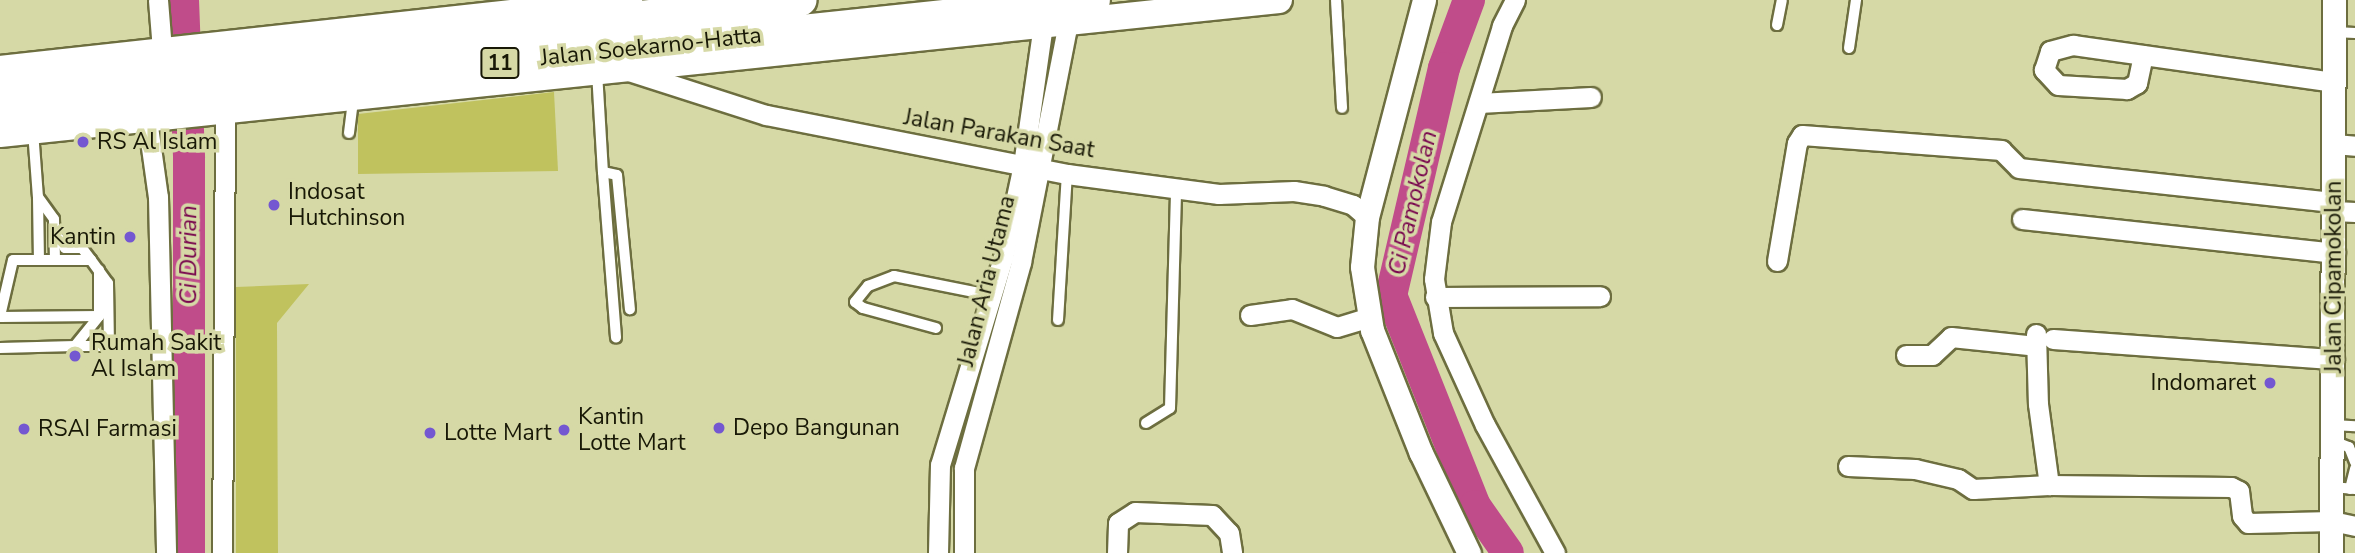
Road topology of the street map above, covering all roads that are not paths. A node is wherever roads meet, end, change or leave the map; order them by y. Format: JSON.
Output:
{"nodes":[{"id":1,"x":158,"y":0,"type":"edge"},
{"id":2,"x":629,"y":0,"type":"edge"},
{"id":3,"x":800,"y":0,"type":"edge"},
{"id":4,"x":1094,"y":0,"type":"edge"},
{"id":5,"x":1279,"y":0,"type":"edge"},
{"id":6,"x":1336,"y":0,"type":"edge"},
{"id":7,"x":1424,"y":0,"type":"edge"},
{"id":8,"x":1515,"y":0,"type":"edge"},
{"id":9,"x":1782,"y":0,"type":"edge"},
{"id":10,"x":1856,"y":0,"type":"edge"},
{"id":11,"x":2333,"y":0,"type":"edge"},
{"id":12,"x":461,"y":9,"type":"edge"},
{"id":13,"x":996,"y":13,"type":"edge"},
{"id":14,"x":1054,"y":13,"type":"edge"},
{"id":15,"x":1777,"y":24,"type":"dead end"},
{"id":16,"x":2344,"y":32,"type":"edge"},
{"id":17,"x":784,"y":33,"type":"junction"},
{"id":18,"x":1849,"y":48,"type":"dead end"},
{"id":19,"x":215,"y":53,"type":"junction"},
{"id":20,"x":167,"y":55,"type":"junction"},
{"id":21,"x":737,"y":55,"type":"junction"},
{"id":22,"x":2143,"y":55,"type":"junction"},
{"id":23,"x":624,"y":69,"type":"junction"},
{"id":24,"x":0,"y":70,"type":"edge"},
{"id":25,"x":597,"y":72,"type":"junction"},
{"id":26,"x":44,"y":80,"type":"junction"},
{"id":27,"x":2334,"y":82,"type":"junction"},
{"id":28,"x":0,"y":85,"type":"edge"},
{"id":29,"x":353,"y":97,"type":"junction"},
{"id":30,"x":1591,"y":97,"type":"dead end"},
{"id":31,"x":1479,"y":103,"type":"junction"},
{"id":32,"x":216,"y":106,"type":"junction"},
{"id":33,"x":1342,"y":108,"type":"dead end"},
{"id":34,"x":152,"y":112,"type":"junction"},
{"id":35,"x":0,"y":116,"type":"edge"},
{"id":36,"x":33,"y":131,"type":"junction"},
{"id":37,"x":349,"y":133,"type":"dead end"},
{"id":38,"x":0,"y":134,"type":"edge"},
{"id":39,"x":2344,"y":145,"type":"edge"},
{"id":40,"x":1031,"y":167,"type":"junction"},
{"id":41,"x":603,"y":172,"type":"junction"},
{"id":42,"x":1067,"y":174,"type":"junction"},
{"id":43,"x":1176,"y":185,"type":"junction"},
{"id":44,"x":38,"y":197,"type":"junction"},
{"id":45,"x":2341,"y":208,"type":"edge"},
{"id":46,"x":1367,"y":217,"type":"junction"},
{"id":47,"x":2021,"y":219,"type":"dead end"},
{"id":48,"x":55,"y":232,"type":"junction"},
{"id":49,"x":2335,"y":253,"type":"junction"},
{"id":50,"x":39,"y":260,"type":"junction"},
{"id":51,"x":55,"y":260,"type":"junction"},
{"id":52,"x":91,"y":260,"type":"junction"},
{"id":53,"x":1012,"y":260,"type":"junction"},
{"id":54,"x":1777,"y":261,"type":"dead end"},
{"id":55,"x":99,"y":270,"type":"junction"},
{"id":56,"x":989,"y":295,"type":"junction"},
{"id":57,"x":1600,"y":296,"type":"dead end"},
{"id":58,"x":1435,"y":297,"type":"junction"},
{"id":59,"x":630,"y":309,"type":"dead end"},
{"id":60,"x":0,"y":316,"type":"edge"},
{"id":61,"x":99,"y":316,"type":"junction"},
{"id":62,"x":1250,"y":316,"type":"dead end"},
{"id":63,"x":1369,"y":317,"type":"junction"},
{"id":64,"x":1058,"y":320,"type":"dead end"},
{"id":65,"x":936,"y":328,"type":"dead end"},
{"id":66,"x":616,"y":337,"type":"dead end"},
{"id":67,"x":2042,"y":340,"type":"junction"},
{"id":68,"x":75,"y":346,"type":"junction"},
{"id":69,"x":0,"y":348,"type":"edge"},
{"id":70,"x":1906,"y":355,"type":"dead end"},
{"id":71,"x":2334,"y":359,"type":"junction"},
{"id":72,"x":1146,"y":423,"type":"dead end"},
{"id":73,"x":2340,"y":430,"type":"edge"},
{"id":74,"x":2355,"y":463,"type":"edge"},
{"id":75,"x":940,"y":465,"type":"junction"},
{"id":76,"x":1848,"y":466,"type":"dead end"},
{"id":77,"x":964,"y":468,"type":"junction"},
{"id":78,"x":2355,"y":469,"type":"edge"},
{"id":79,"x":2049,"y":485,"type":"junction"},
{"id":80,"x":2346,"y":488,"type":"edge"},
{"id":81,"x":2332,"y":522,"type":"junction"},
{"id":82,"x":2355,"y":526,"type":"edge"},
{"id":83,"x":166,"y":553,"type":"edge"},
{"id":84,"x":222,"y":553,"type":"edge"},
{"id":85,"x":938,"y":553,"type":"edge"},
{"id":86,"x":964,"y":553,"type":"edge"},
{"id":87,"x":1117,"y":553,"type":"edge"},
{"id":88,"x":1232,"y":553,"type":"edge"},
{"id":89,"x":1469,"y":553,"type":"edge"},
{"id":90,"x":1555,"y":553,"type":"edge"},
{"id":91,"x":2332,"y":553,"type":"edge"}],
"edges":[{"from":1,"to":20,"type":"street"},
{"from":2,"to":12,"type":"main road","name":"Jalan Soekarno-Hatta"},
{"from":3,"to":19,"type":"highway","name":"Jalan Soekarno-Hatta","number":"11"},
{"from":4,"to":14,"type":"highway","name":"Jalan Soekarno-Hatta","number":"11"},
{"from":5,"to":14,"type":"main road","name":"Jalan Soekarno-Hatta"},
{"from":6,"to":33,"type":"lane"},
{"from":7,"to":46,"type":"street"},
{"from":8,"to":31,"type":"street"},
{"from":9,"to":15,"type":"lane"},
{"from":10,"to":18,"type":"lane"},
{"from":11,"to":16,"type":"street","name":"Jalan Cipamokolan"},
{"from":12,"to":19,"type":"main road","name":"Jalan Soekarno-Hatta"},
{"from":13,"to":14,"type":"highway","name":"Jalan Soekarno-Hatta","number":"11"},
{"from":13,"to":17,"type":"highway","name":"Jalan Soekarno-Hatta","number":"11"},
{"from":13,"to":21,"type":"main road","name":"Jalan Soekarno-Hatta"},
{"from":14,"to":40,"type":"street","name":"Jalan Aria Utama"},
{"from":16,"to":27,"type":"street","name":"Jalan Cipamokolan"},
{"from":17,"to":21,"type":"highway"},
{"from":17,"to":32,"type":"highway","name":"Jalan Soekarno-Hatta","number":"11"},
{"from":19,"to":20,"type":"highway","name":"Jalan Soekarno-Hatta","number":"11"},
{"from":20,"to":24,"type":"main road","name":"Jalan Soekarno-Hatta"},
{"from":20,"to":26,"type":"highway","name":"Jalan Soekarno-Hatta","number":"11"},
{"from":21,"to":23,"type":"main road","name":"Jalan Soekarno-Hatta"},
{"from":22,"to":22,"type":"street"},
{"from":22,"to":27,"type":"street"},
{"from":23,"to":25,"type":"main road","name":"Jalan Soekarno-Hatta"},
{"from":23,"to":40,"type":"street","name":"Jalan Parakan Saat"},
{"from":24,"to":26,"type":"highway"},
{"from":25,"to":29,"type":"main road","name":"Jalan Soekarno-Hatta"},
{"from":25,"to":41,"type":"lane"},
{"from":26,"to":28,"type":"highway","name":"Jalan Soekarno-Hatta","number":"11"},
{"from":27,"to":39,"type":"street","name":"Jalan Cipamokolan"},
{"from":29,"to":32,"type":"main road","name":"Jalan Soekarno-Hatta"},
{"from":29,"to":37,"type":"lane"},
{"from":30,"to":31,"type":"street"},
{"from":31,"to":58,"type":"street"},
{"from":32,"to":34,"type":"highway","name":"Jalan Soekarno-Hatta","number":"11"},
{"from":32,"to":84,"type":"street"},
{"from":34,"to":35,"type":"highway","name":"Jalan Soekarno-Hatta","number":"11"},
{"from":34,"to":36,"type":"main road","name":"Jalan Soekarno-Hatta"},
{"from":34,"to":83,"type":"street"},
{"from":36,"to":38,"type":"main road","name":"Jalan Soekarno-Hatta"},
{"from":36,"to":44,"type":"lane"},
{"from":39,"to":45,"type":"street","name":"Jalan Cipamokolan"},
{"from":40,"to":42,"type":"street","name":"Jalan Parakan Saat"},
{"from":40,"to":53,"type":"street","name":"Jalan Aria Utama"},
{"from":41,"to":59,"type":"lane"},
{"from":41,"to":66,"type":"lane"},
{"from":42,"to":43,"type":"street","name":"Jalan Parakan Saat"},
{"from":42,"to":64,"type":"lane"},
{"from":43,"to":46,"type":"street","name":"Jalan Parakan Saat"},
{"from":43,"to":72,"type":"lane"},
{"from":44,"to":48,"type":"lane"},
{"from":44,"to":50,"type":"lane"},
{"from":45,"to":49,"type":"street","name":"Jalan Cipamokolan"},
{"from":45,"to":54,"type":"street"},
{"from":46,"to":63,"type":"street"},
{"from":47,"to":49,"type":"street"},
{"from":48,"to":51,"type":"lane"},
{"from":48,"to":52,"type":"lane"},
{"from":49,"to":71,"type":"street","name":"Jalan Cipamokolan"},
{"from":50,"to":51,"type":"lane"},
{"from":50,"to":60,"type":"lane"},
{"from":51,"to":52,"type":"lane"},
{"from":52,"to":55,"type":"lane"},
{"from":53,"to":56,"type":"street","name":"Jalan Aria Utama"},
{"from":53,"to":77,"type":"street","name":"Jalan Aria Utama"},
{"from":55,"to":61,"type":"lane"},
{"from":55,"to":68,"type":"lane"},
{"from":56,"to":65,"type":"lane"},
{"from":56,"to":75,"type":"street","name":"Jalan Aria Utama"},
{"from":57,"to":58,"type":"street"},
{"from":58,"to":90,"type":"street"},
{"from":60,"to":61,"type":"lane"},
{"from":61,"to":68,"type":"lane"},
{"from":62,"to":63,"type":"street"},
{"from":63,"to":89,"type":"street"},
{"from":67,"to":70,"type":"street"},
{"from":67,"to":71,"type":"street"},
{"from":67,"to":79,"type":"street"},
{"from":68,"to":69,"type":"lane"},
{"from":71,"to":73,"type":"street","name":"Jalan Cipamokolan"},
{"from":73,"to":74,"type":"lane"},
{"from":73,"to":80,"type":"street","name":"Jalan Cipamokolan"},
{"from":75,"to":77,"type":"street"},
{"from":75,"to":85,"type":"street","name":"Jalan Aria Utama"},
{"from":76,"to":79,"type":"street"},
{"from":77,"to":86,"type":"street","name":"Jalan Aria Utama"},
{"from":78,"to":80,"type":"lane"},
{"from":79,"to":81,"type":"street"},
{"from":80,"to":81,"type":"street","name":"Jalan Cipamokolan"},
{"from":81,"to":82,"type":"street"},
{"from":81,"to":91,"type":"street","name":"Jalan Cipamokolan"},
{"from":87,"to":88,"type":"street"}]}
